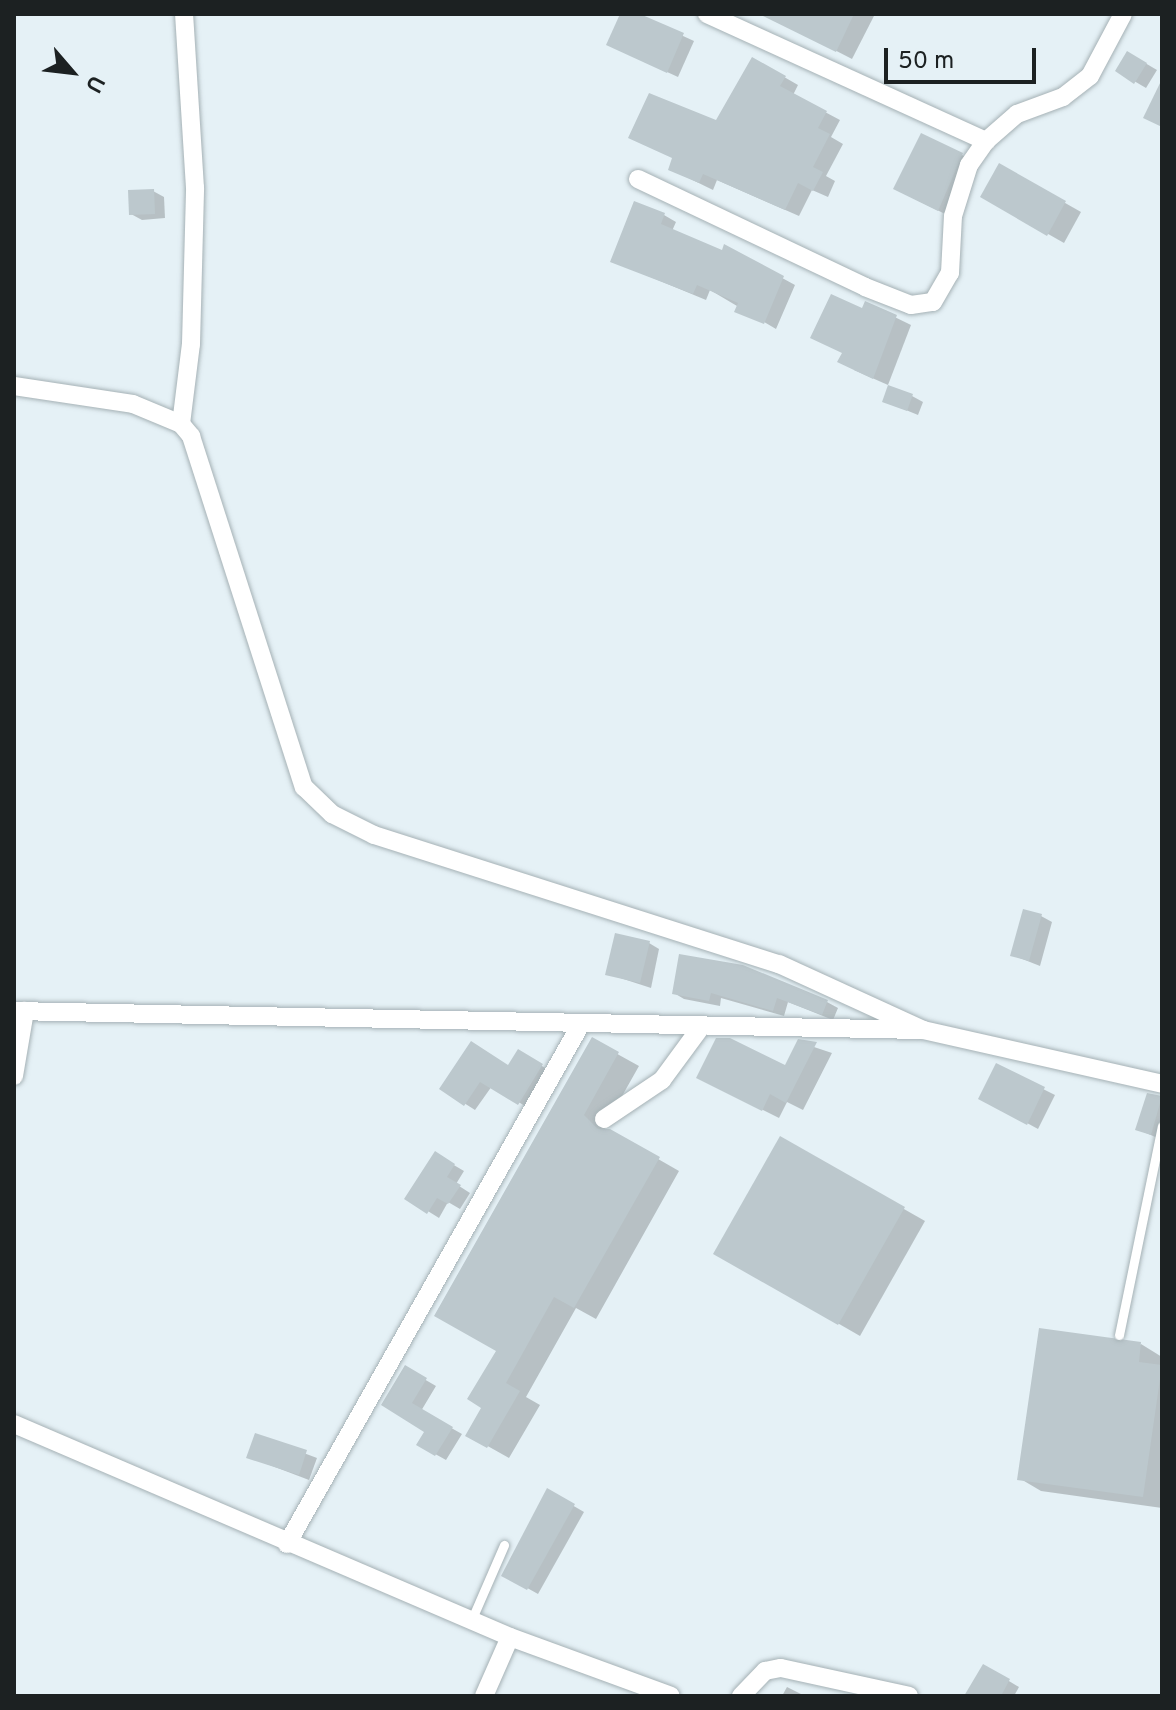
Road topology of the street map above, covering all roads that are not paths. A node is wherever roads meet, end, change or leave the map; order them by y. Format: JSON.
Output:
{"nodes":[{"id":1,"x":184,"y":14,"type":"edge"},
{"id":2,"x":707,"y":14,"type":"edge"},
{"id":3,"x":1123,"y":14,"type":"edge"},
{"id":4,"x":986,"y":141,"type":"junction"},
{"id":5,"x":638,"y":179,"type":"dead end"},
{"id":6,"x":14,"y":386,"type":"edge"},
{"id":7,"x":181,"y":424,"type":"junction"},
{"id":8,"x":20,"y":1011,"type":"edge"},
{"id":9,"x":581,"y":1024,"type":"junction"},
{"id":10,"x":701,"y":1027,"type":"junction"},
{"id":11,"x":923,"y":1030,"type":"junction"},
{"id":12,"x":14,"y":1076,"type":"edge"},
{"id":13,"x":1162,"y":1084,"type":"edge"},
{"id":14,"x":604,"y":1119,"type":"dead end"},
{"id":15,"x":1162,"y":1126,"type":"edge"},
{"id":16,"x":1119,"y":1335,"type":"dead end"},
{"id":17,"x":14,"y":1424,"type":"edge"},
{"id":18,"x":287,"y":1544,"type":"junction"},
{"id":19,"x":504,"y":1545,"type":"dead end"},
{"id":20,"x":471,"y":1621,"type":"junction"},
{"id":21,"x":510,"y":1637,"type":"junction"},
{"id":22,"x":484,"y":1696,"type":"edge"},
{"id":23,"x":671,"y":1696,"type":"edge"},
{"id":24,"x":741,"y":1696,"type":"edge"},
{"id":25,"x":909,"y":1696,"type":"edge"}],
"edges":[{"from":1,"to":7,"type":"street"},
{"from":2,"to":4,"type":"street"},
{"from":3,"to":4,"type":"street"},
{"from":4,"to":5,"type":"street"},
{"from":6,"to":7,"type":"street"},
{"from":7,"to":11,"type":"street"},
{"from":8,"to":9,"type":"street"},
{"from":8,"to":12,"type":"street"},
{"from":9,"to":10,"type":"street"},
{"from":9,"to":18,"type":"street"},
{"from":10,"to":11,"type":"street"},
{"from":10,"to":14,"type":"street"},
{"from":11,"to":13,"type":"street"},
{"from":15,"to":16,"type":"lane"},
{"from":17,"to":18,"type":"street"},
{"from":18,"to":20,"type":"street"},
{"from":19,"to":20,"type":"lane"},
{"from":20,"to":21,"type":"street"},
{"from":21,"to":22,"type":"street"},
{"from":21,"to":23,"type":"street"},
{"from":24,"to":25,"type":"street"}]}
